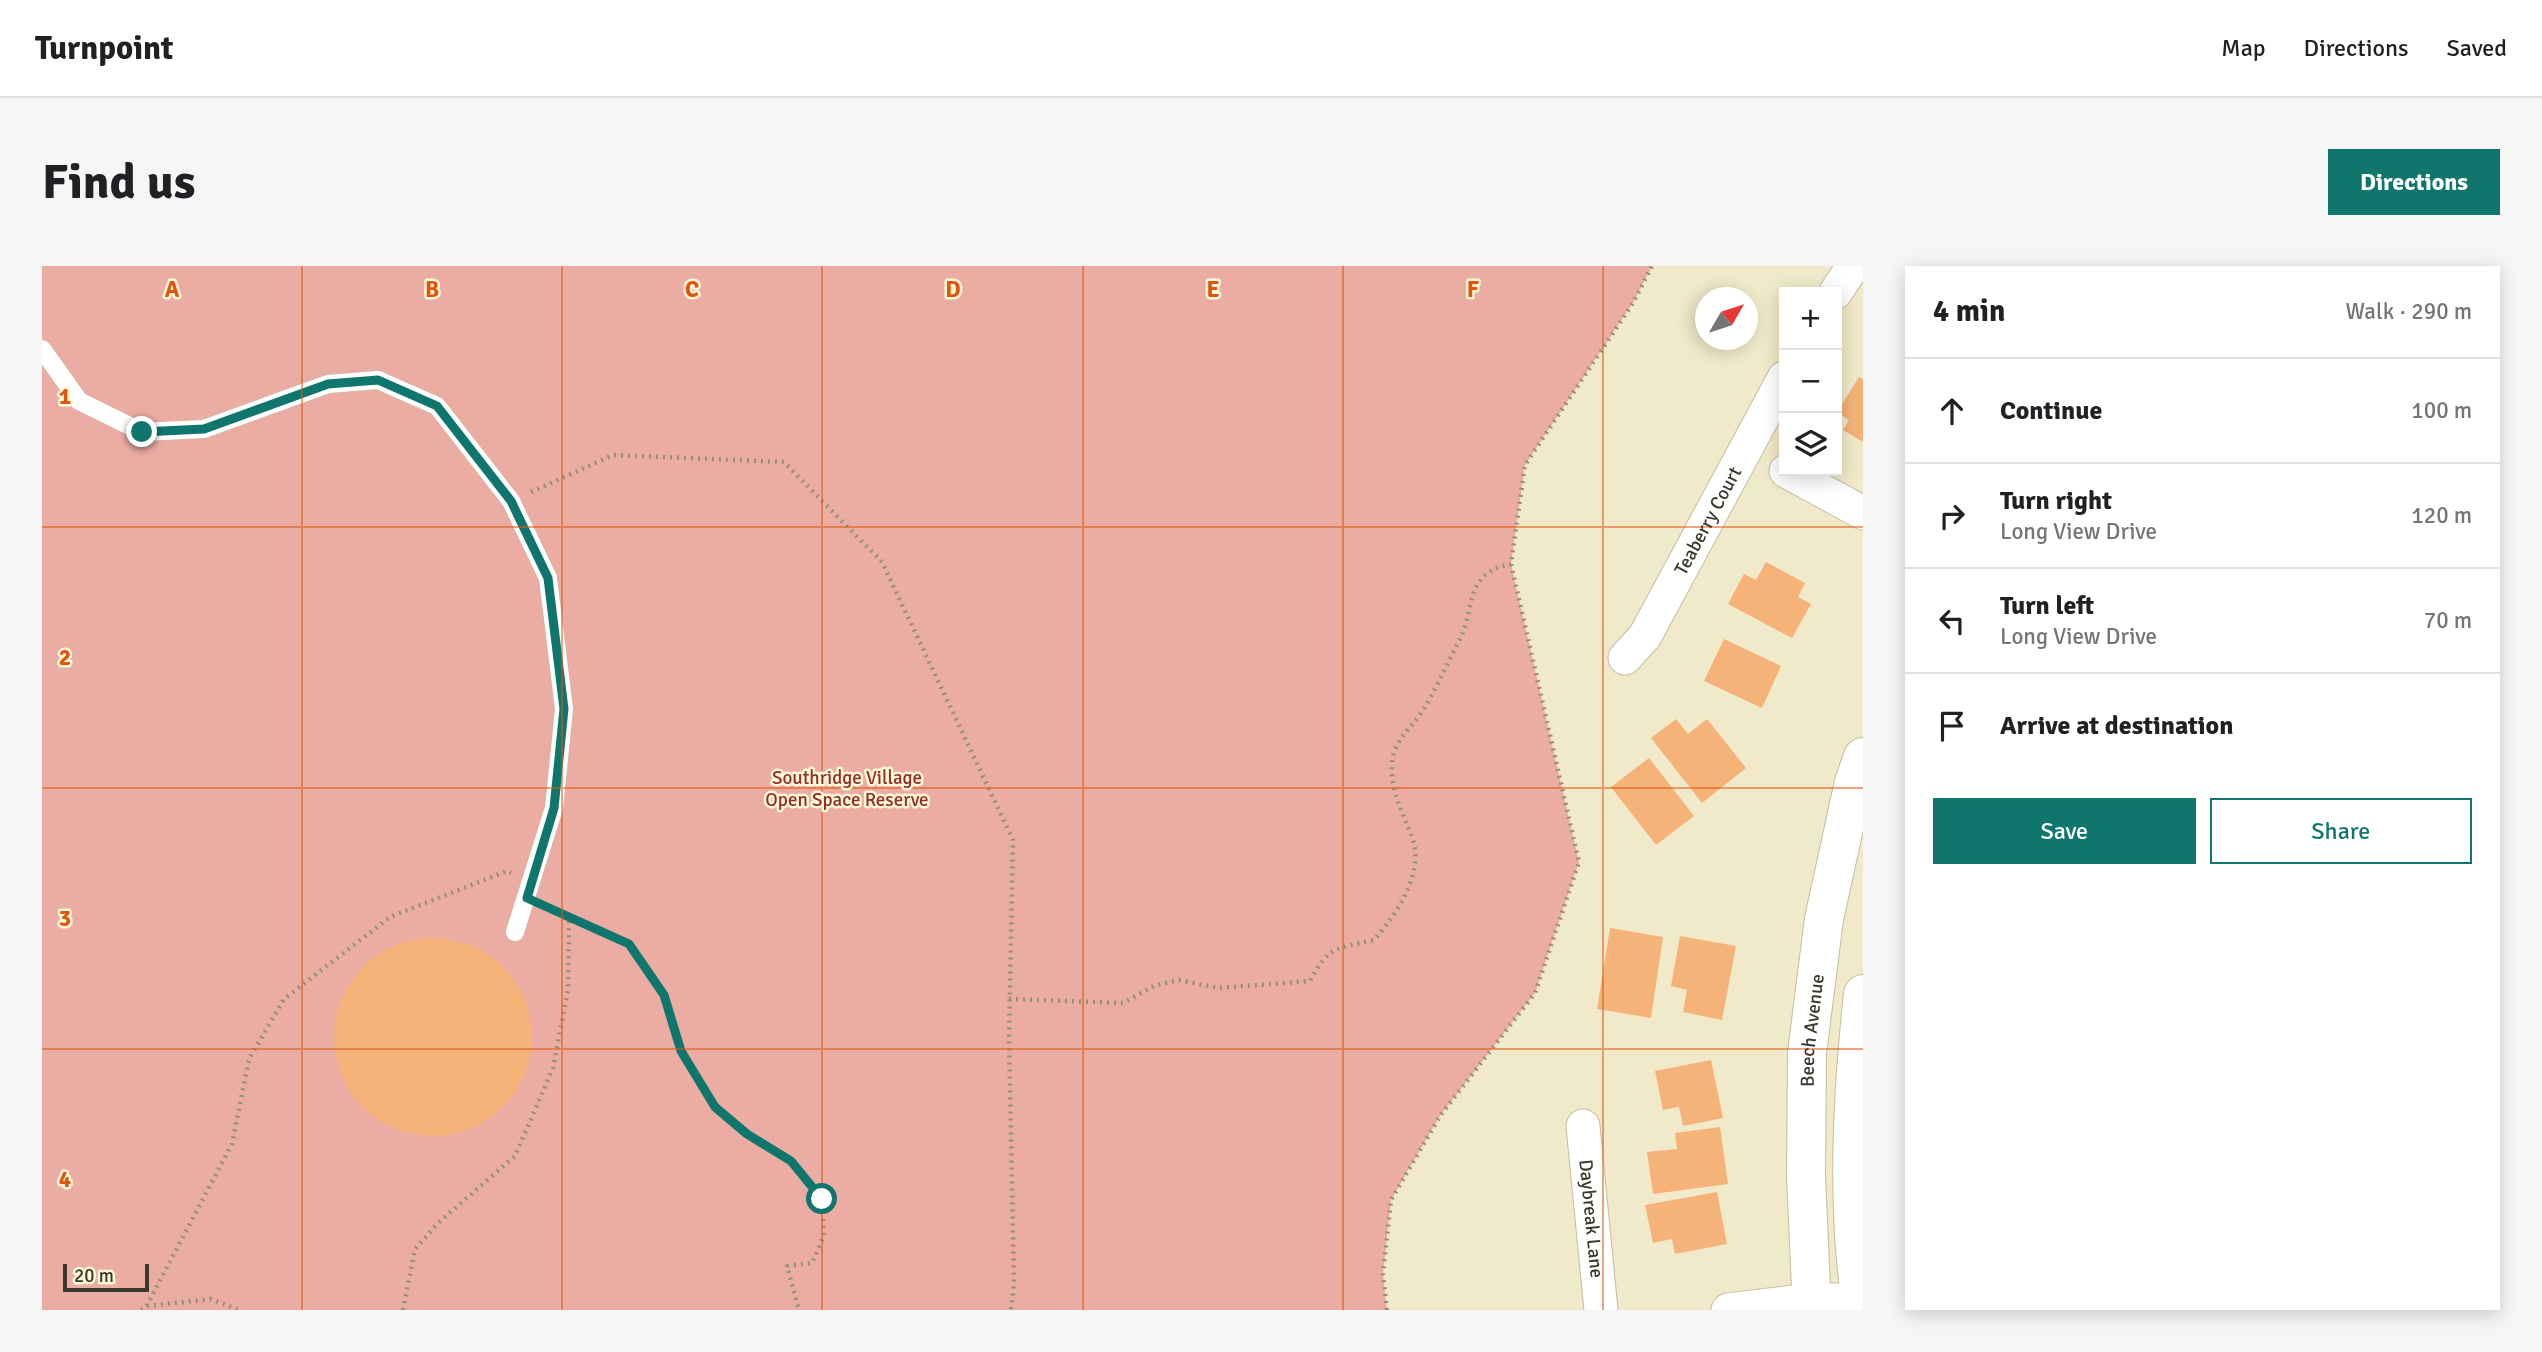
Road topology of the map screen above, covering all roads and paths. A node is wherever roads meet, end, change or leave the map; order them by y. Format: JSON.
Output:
{"nodes":[{"id":1,"x":1652,"y":266,"type":"edge"},
{"id":2,"x":1853,"y":266,"type":"edge"},
{"id":3,"x":1839,"y":287,"type":"edge"},
{"id":4,"x":42,"y":349,"type":"edge"},
{"id":5,"x":1779,"y":387,"type":"edge"},
{"id":6,"x":1745,"y":448,"type":"junction"},
{"id":7,"x":1779,"y":467,"type":"edge"},
{"id":8,"x":1796,"y":476,"type":"edge"},
{"id":9,"x":511,"y":501,"type":"junction"},
{"id":10,"x":1863,"y":513,"type":"edge"},
{"id":11,"x":1511,"y":564,"type":"junction"},
{"id":12,"x":1625,"y":658,"type":"dead end"},
{"id":13,"x":1863,"y":757,"type":"edge"},
{"id":14,"x":529,"y":891,"type":"junction"},
{"id":15,"x":569,"y":918,"type":"junction"},
{"id":16,"x":515,"y":932,"type":"dead end"},
{"id":17,"x":1863,"y":994,"type":"edge"},
{"id":18,"x":1009,"y":999,"type":"junction"},
{"id":19,"x":1583,"y":1126,"type":"dead end"},
{"id":20,"x":1811,"y":1305,"type":"edge"},
{"id":21,"x":1862,"y":1305,"type":"edge"},
{"id":22,"x":146,"y":1307,"type":"junction"},
{"id":23,"x":141,"y":1310,"type":"edge"},
{"id":24,"x":239,"y":1310,"type":"edge"},
{"id":25,"x":403,"y":1310,"type":"edge"},
{"id":26,"x":799,"y":1310,"type":"edge"},
{"id":27,"x":1011,"y":1310,"type":"edge"},
{"id":28,"x":1387,"y":1310,"type":"edge"},
{"id":29,"x":1601,"y":1310,"type":"edge"},
{"id":30,"x":1728,"y":1310,"type":"edge"}],
"edges":[{"from":1,"to":11,"type":"path"},
{"from":2,"to":3,"type":"street"},
{"from":4,"to":9,"type":"lane"},
{"from":5,"to":6,"type":"street","name":"Teaberry Court"},
{"from":6,"to":7,"type":"street"},
{"from":6,"to":12,"type":"street","name":"Teaberry Court"},
{"from":8,"to":10,"type":"street"},
{"from":9,"to":14,"type":"lane"},
{"from":9,"to":18,"type":"path"},
{"from":11,"to":18,"type":"path"},
{"from":11,"to":28,"type":"path"},
{"from":13,"to":20,"type":"street","name":"Beech Avenue"},
{"from":14,"to":15,"type":"path"},
{"from":14,"to":16,"type":"lane"},
{"from":14,"to":22,"type":"path"},
{"from":15,"to":25,"type":"path"},
{"from":15,"to":26,"type":"path"},
{"from":17,"to":21,"type":"street"},
{"from":18,"to":27,"type":"path"},
{"from":19,"to":29,"type":"street","name":"Daybreak Lane"},
{"from":20,"to":21,"type":"street"},
{"from":20,"to":30,"type":"street"},
{"from":22,"to":23,"type":"path"},
{"from":22,"to":24,"type":"path"}]}
